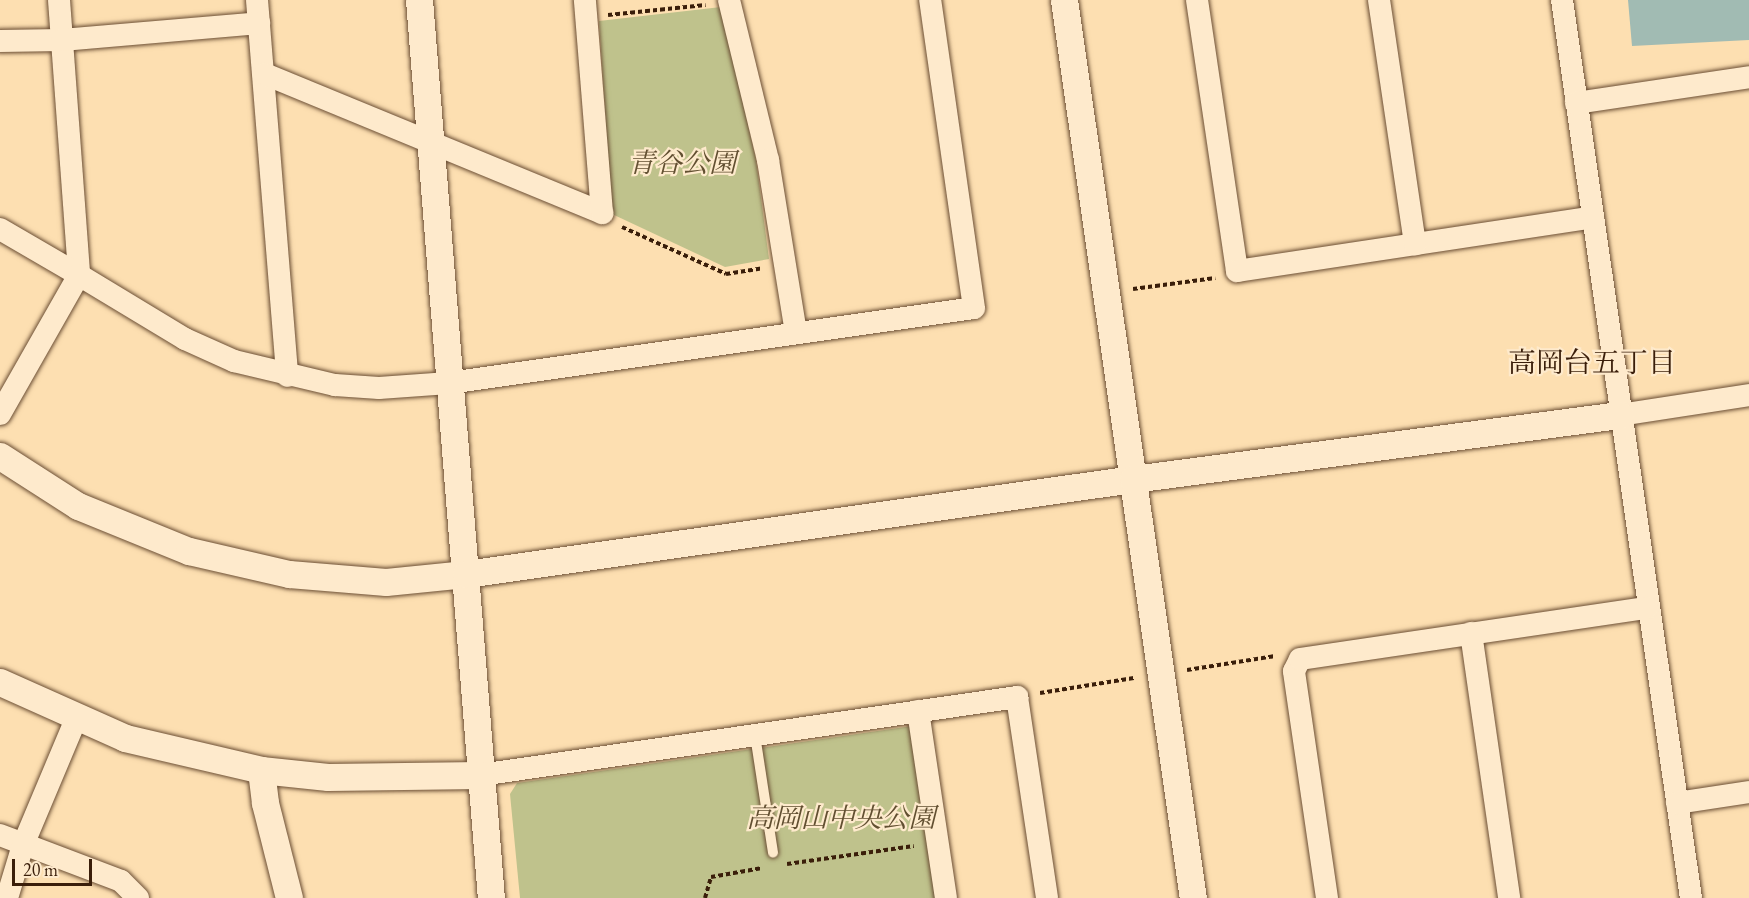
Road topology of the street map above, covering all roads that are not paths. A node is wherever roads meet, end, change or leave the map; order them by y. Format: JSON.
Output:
{"nodes":[{"id":1,"x":59,"y":0,"type":"edge"},
{"id":2,"x":257,"y":0,"type":"edge"},
{"id":3,"x":419,"y":0,"type":"edge"},
{"id":4,"x":930,"y":0,"type":"edge"},
{"id":5,"x":1064,"y":0,"type":"edge"},
{"id":6,"x":1197,"y":0,"type":"edge"},
{"id":7,"x":1379,"y":0,"type":"edge"},
{"id":8,"x":1562,"y":0,"type":"edge"},
{"id":9,"x":729,"y":1,"type":"edge"},
{"id":10,"x":586,"y":9,"type":"edge"},
{"id":11,"x":259,"y":23,"type":"junction"},
{"id":12,"x":62,"y":40,"type":"junction"},
{"id":13,"x":0,"y":41,"type":"edge"},
{"id":14,"x":265,"y":74,"type":"junction"},
{"id":15,"x":1749,"y":78,"type":"edge"},
{"id":16,"x":1576,"y":103,"type":"junction"},
{"id":17,"x":429,"y":140,"type":"junction"},
{"id":18,"x":1593,"y":217,"type":"junction"},
{"id":19,"x":0,"y":229,"type":"edge"},
{"id":20,"x":1415,"y":244,"type":"junction"},
{"id":21,"x":79,"y":275,"type":"junction"},
{"id":22,"x":796,"y":333,"type":"junction"},
{"id":23,"x":287,"y":376,"type":"junction"},
{"id":24,"x":449,"y":383,"type":"junction"},
{"id":25,"x":1749,"y":395,"type":"edge"},
{"id":26,"x":0,"y":414,"type":"edge"},
{"id":27,"x":1620,"y":415,"type":"junction"},
{"id":28,"x":0,"y":456,"type":"edge"},
{"id":29,"x":1133,"y":479,"type":"junction"},
{"id":30,"x":466,"y":574,"type":"junction"},
{"id":31,"x":1647,"y":608,"type":"junction"},
{"id":32,"x":1471,"y":633,"type":"junction"},
{"id":33,"x":0,"y":682,"type":"edge"},
{"id":34,"x":918,"y":711,"type":"junction"},
{"id":35,"x":76,"y":719,"type":"junction"},
{"id":36,"x":755,"y":735,"type":"junction"},
{"id":37,"x":261,"y":770,"type":"junction"},
{"id":38,"x":480,"y":775,"type":"junction"},
{"id":39,"x":1749,"y":792,"type":"edge"},
{"id":40,"x":1677,"y":803,"type":"junction"},
{"id":41,"x":0,"y":835,"type":"edge"},
{"id":42,"x":23,"y":845,"type":"junction"},
{"id":43,"x":773,"y":852,"type":"dead end"},
{"id":44,"x":7,"y":898,"type":"edge"},
{"id":45,"x":138,"y":898,"type":"edge"},
{"id":46,"x":289,"y":898,"type":"edge"},
{"id":47,"x":491,"y":898,"type":"edge"},
{"id":48,"x":946,"y":898,"type":"edge"},
{"id":49,"x":1047,"y":898,"type":"edge"},
{"id":50,"x":1193,"y":898,"type":"edge"},
{"id":51,"x":1327,"y":898,"type":"edge"},
{"id":52,"x":1509,"y":898,"type":"edge"},
{"id":53,"x":1691,"y":898,"type":"edge"}],
"edges":[{"from":1,"to":12,"type":"street"},
{"from":2,"to":11,"type":"street"},
{"from":3,"to":17,"type":"street"},
{"from":4,"to":22,"type":"street"},
{"from":5,"to":29,"type":"street"},
{"from":6,"to":20,"type":"street"},
{"from":7,"to":20,"type":"street"},
{"from":8,"to":16,"type":"street"},
{"from":9,"to":22,"type":"street"},
{"from":10,"to":17,"type":"street"},
{"from":11,"to":12,"type":"street"},
{"from":11,"to":14,"type":"street"},
{"from":12,"to":13,"type":"street"},
{"from":12,"to":21,"type":"street"},
{"from":14,"to":17,"type":"street"},
{"from":14,"to":23,"type":"street"},
{"from":15,"to":16,"type":"street"},
{"from":16,"to":18,"type":"street"},
{"from":17,"to":24,"type":"street"},
{"from":18,"to":20,"type":"street"},
{"from":18,"to":27,"type":"street"},
{"from":19,"to":21,"type":"street"},
{"from":21,"to":23,"type":"street"},
{"from":21,"to":26,"type":"street"},
{"from":22,"to":24,"type":"street"},
{"from":23,"to":24,"type":"street"},
{"from":24,"to":30,"type":"street"},
{"from":25,"to":27,"type":"street"},
{"from":27,"to":29,"type":"street"},
{"from":27,"to":31,"type":"street"},
{"from":28,"to":30,"type":"street"},
{"from":29,"to":30,"type":"street"},
{"from":29,"to":50,"type":"street"},
{"from":30,"to":38,"type":"street"},
{"from":31,"to":32,"type":"street"},
{"from":31,"to":40,"type":"street"},
{"from":32,"to":51,"type":"street"},
{"from":32,"to":52,"type":"street"},
{"from":33,"to":35,"type":"street"},
{"from":34,"to":36,"type":"street"},
{"from":34,"to":48,"type":"street"},
{"from":34,"to":49,"type":"street"},
{"from":35,"to":37,"type":"street"},
{"from":35,"to":42,"type":"street"},
{"from":36,"to":38,"type":"street"},
{"from":36,"to":43,"type":"lane"},
{"from":37,"to":38,"type":"street"},
{"from":37,"to":46,"type":"street"},
{"from":38,"to":47,"type":"street"},
{"from":39,"to":40,"type":"street"},
{"from":40,"to":53,"type":"street"},
{"from":41,"to":42,"type":"street"},
{"from":42,"to":44,"type":"street"},
{"from":42,"to":45,"type":"street"}]}
